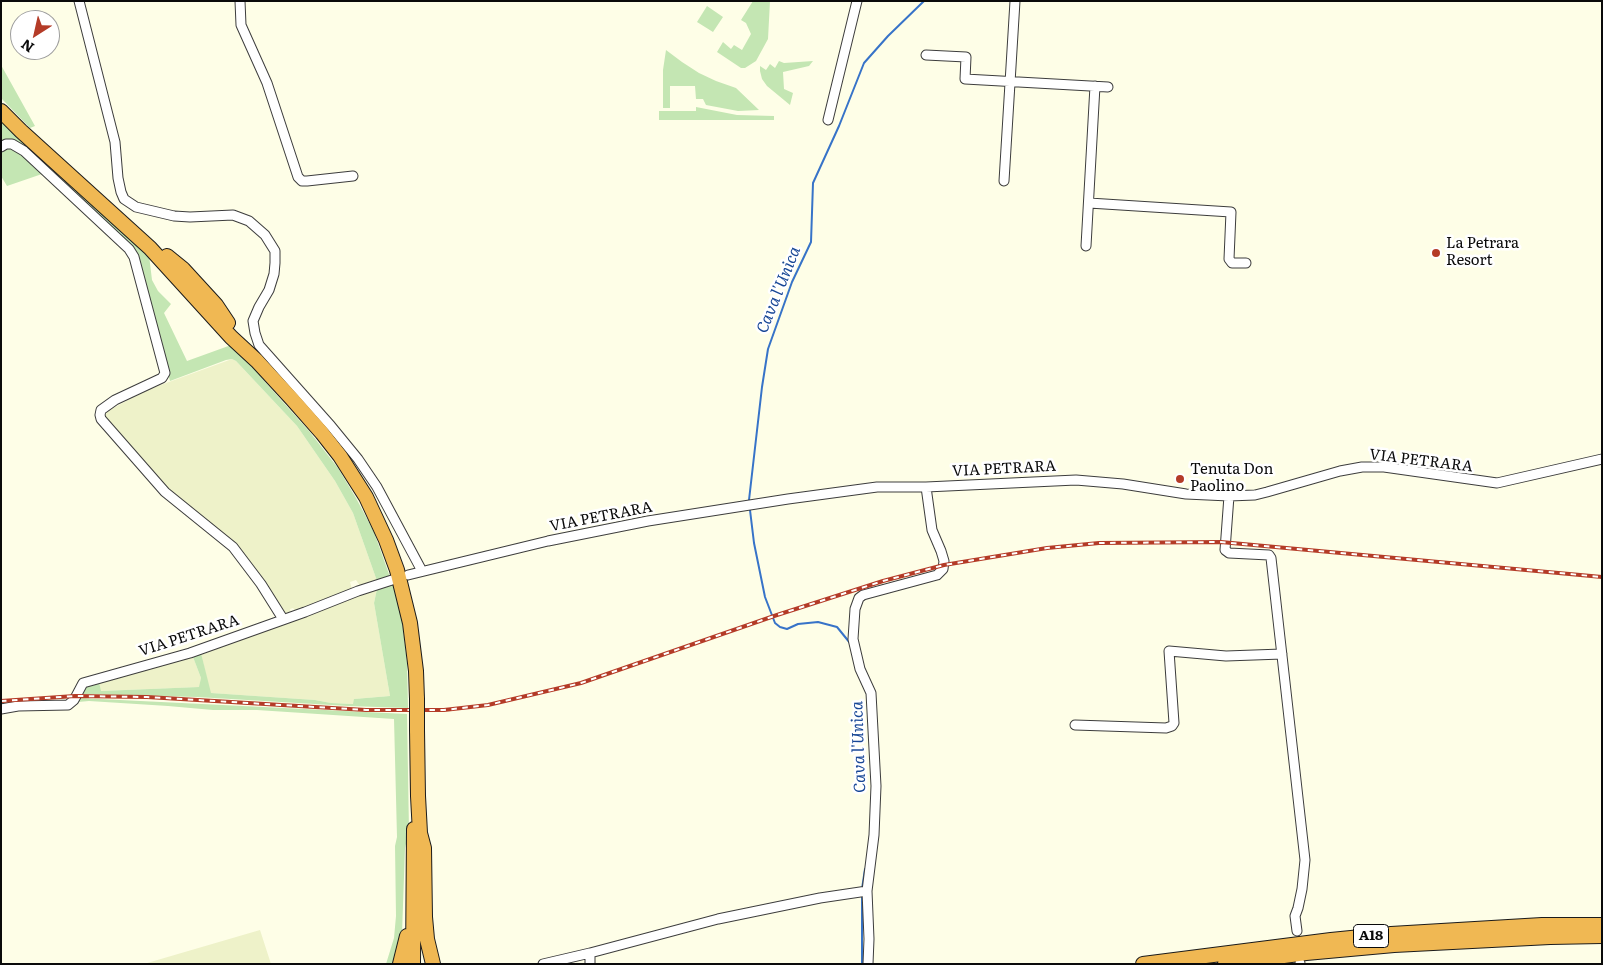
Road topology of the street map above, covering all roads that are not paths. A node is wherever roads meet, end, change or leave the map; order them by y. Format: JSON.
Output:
{"nodes":[{"id":1,"x":79,"y":1,"type":"edge"},
{"id":2,"x":240,"y":1,"type":"edge"},
{"id":3,"x":858,"y":1,"type":"edge"},
{"id":4,"x":1015,"y":1,"type":"edge"},
{"id":5,"x":926,"y":55,"type":"dead end"},
{"id":6,"x":1010,"y":81,"type":"junction"},
{"id":7,"x":1095,"y":86,"type":"junction"},
{"id":8,"x":1108,"y":87,"type":"dead end"},
{"id":9,"x":1,"y":103,"type":"edge"},
{"id":10,"x":1,"y":111,"type":"edge"},
{"id":11,"x":828,"y":120,"type":"dead end"},
{"id":12,"x":1,"y":147,"type":"edge"},
{"id":13,"x":353,"y":176,"type":"dead end"},
{"id":14,"x":1004,"y":181,"type":"dead end"},
{"id":15,"x":1089,"y":203,"type":"junction"},
{"id":16,"x":1086,"y":246,"type":"dead end"},
{"id":17,"x":1246,"y":263,"type":"dead end"},
{"id":18,"x":257,"y":362,"type":"junction"},
{"id":19,"x":1602,"y":459,"type":"edge"},
{"id":20,"x":926,"y":486,"type":"junction"},
{"id":21,"x":1229,"y":496,"type":"junction"},
{"id":22,"x":422,"y":571,"type":"junction"},
{"id":23,"x":408,"y":575,"type":"dead end"},
{"id":24,"x":392,"y":580,"type":"dead end"},
{"id":25,"x":283,"y":619,"type":"junction"},
{"id":26,"x":1282,"y":654,"type":"junction"},
{"id":27,"x":1,"y":709,"type":"edge"},
{"id":28,"x":1075,"y":725,"type":"dead end"},
{"id":29,"x":418,"y":796,"type":"junction"},
{"id":30,"x":420,"y":833,"type":"junction"},
{"id":31,"x":414,"y":856,"type":"junction"},
{"id":32,"x":867,"y":891,"type":"junction"},
{"id":33,"x":1602,"y":925,"type":"edge"},
{"id":34,"x":1296,"y":932,"type":"dead end"},
{"id":35,"x":1602,"y":936,"type":"edge"},
{"id":36,"x":590,"y":953,"type":"junction"},
{"id":37,"x":400,"y":964,"type":"edge"},
{"id":38,"x":412,"y":964,"type":"edge"},
{"id":39,"x":420,"y":964,"type":"edge"},
{"id":40,"x":433,"y":964,"type":"edge"},
{"id":41,"x":542,"y":964,"type":"edge"},
{"id":42,"x":590,"y":964,"type":"edge"},
{"id":43,"x":868,"y":964,"type":"edge"},
{"id":44,"x":1143,"y":964,"type":"edge"},
{"id":45,"x":1224,"y":964,"type":"edge"}],
"edges":[{"from":1,"to":22,"type":"street"},
{"from":2,"to":13,"type":"street"},
{"from":3,"to":11,"type":"street"},
{"from":4,"to":6,"type":"street"},
{"from":5,"to":6,"type":"street"},
{"from":6,"to":7,"type":"street"},
{"from":6,"to":14,"type":"street"},
{"from":7,"to":8,"type":"street"},
{"from":7,"to":15,"type":"street"},
{"from":9,"to":18,"type":"highway"},
{"from":10,"to":18,"type":"highway"},
{"from":12,"to":25,"type":"street"},
{"from":15,"to":16,"type":"street"},
{"from":15,"to":17,"type":"street"},
{"from":18,"to":29,"type":"highway","bridge":true},
{"from":19,"to":21,"type":"street","name":"VIA PETRARA"},
{"from":20,"to":21,"type":"street","name":"VIA PETRARA"},
{"from":20,"to":22,"type":"street","name":"VIA PETRARA"},
{"from":20,"to":32,"type":"street"},
{"from":21,"to":26,"type":"street"},
{"from":22,"to":23,"type":"street","name":"VIA PETRARA"},
{"from":24,"to":25,"type":"street","name":"VIA PETRARA"},
{"from":25,"to":27,"type":"street","name":"VIA PETRARA"},
{"from":26,"to":28,"type":"street"},
{"from":26,"to":34,"type":"street"},
{"from":29,"to":30,"type":"highway"},
{"from":29,"to":31,"type":"highway"},
{"from":30,"to":39,"type":"highway"},
{"from":30,"to":40,"type":"highway"},
{"from":31,"to":37,"type":"highway"},
{"from":31,"to":38,"type":"highway"},
{"from":32,"to":36,"type":"street"},
{"from":32,"to":43,"type":"street"},
{"from":33,"to":44,"type":"highway","number":"A18"},
{"from":35,"to":45,"type":"highway","number":"A18"},
{"from":36,"to":41,"type":"street"},
{"from":36,"to":42,"type":"street"}]}
